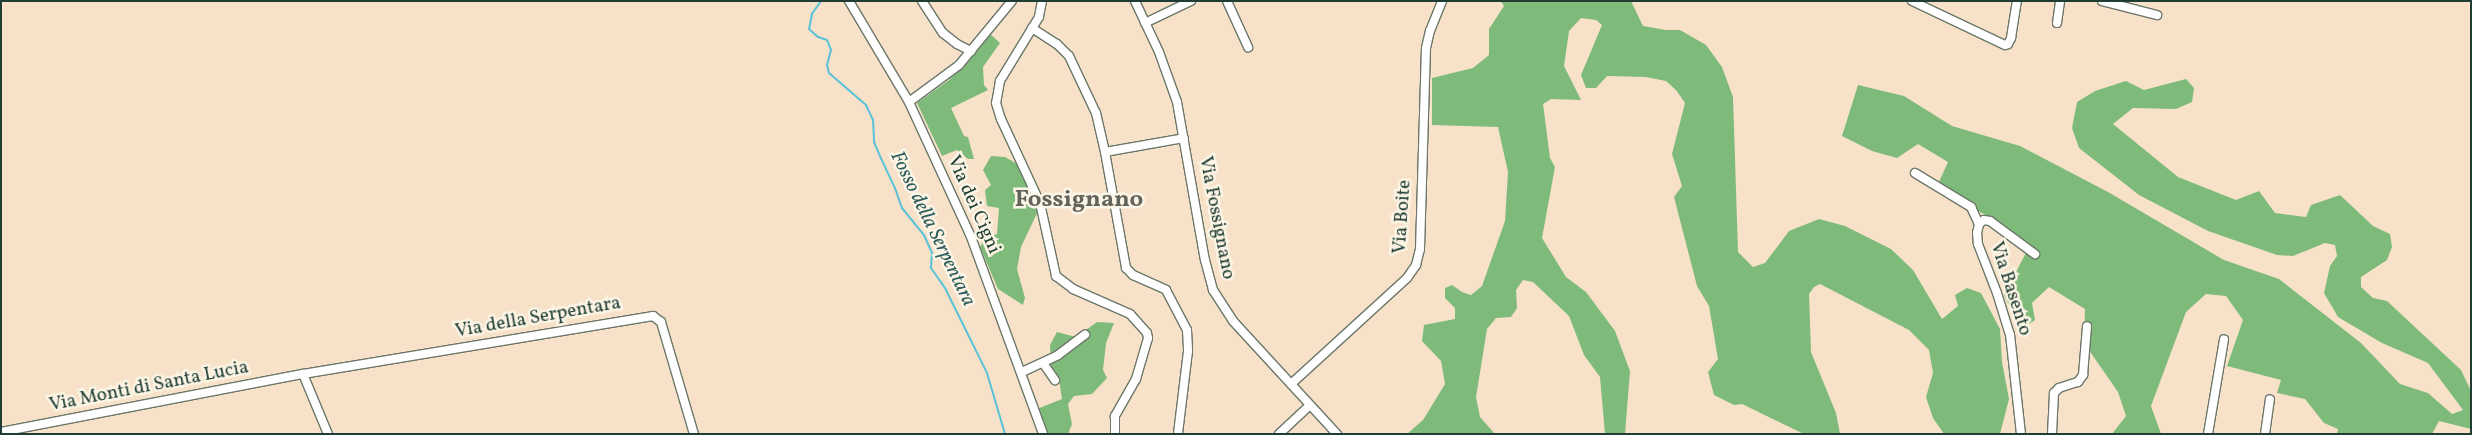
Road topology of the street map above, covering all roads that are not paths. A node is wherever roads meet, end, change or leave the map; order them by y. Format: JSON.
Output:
{"nodes":[{"id":1,"x":849,"y":1,"type":"edge"},
{"id":2,"x":922,"y":1,"type":"edge"},
{"id":3,"x":1012,"y":1,"type":"edge"},
{"id":4,"x":1042,"y":1,"type":"edge"},
{"id":5,"x":1135,"y":1,"type":"edge"},
{"id":6,"x":1191,"y":1,"type":"edge"},
{"id":7,"x":1227,"y":1,"type":"edge"},
{"id":8,"x":1442,"y":1,"type":"edge"},
{"id":9,"x":1912,"y":1,"type":"edge"},
{"id":10,"x":2017,"y":1,"type":"edge"},
{"id":11,"x":2060,"y":1,"type":"edge"},
{"id":12,"x":2102,"y":1,"type":"edge"},
{"id":13,"x":2157,"y":15,"type":"dead end"},
{"id":14,"x":1146,"y":22,"type":"junction"},
{"id":15,"x":2057,"y":23,"type":"dead end"},
{"id":16,"x":1032,"y":28,"type":"junction"},
{"id":17,"x":1248,"y":47,"type":"dead end"},
{"id":18,"x":971,"y":51,"type":"junction"},
{"id":19,"x":909,"y":102,"type":"junction"},
{"id":20,"x":1184,"y":138,"type":"junction"},
{"id":21,"x":1105,"y":152,"type":"junction"},
{"id":22,"x":1915,"y":173,"type":"dead end"},
{"id":23,"x":1979,"y":224,"type":"junction"},
{"id":24,"x":2036,"y":254,"type":"dead end"},
{"id":25,"x":2087,"y":326,"type":"dead end"},
{"id":26,"x":1085,"y":335,"type":"dead end"},
{"id":27,"x":2224,"y":339,"type":"dead end"},
{"id":28,"x":1043,"y":363,"type":"junction"},
{"id":29,"x":1022,"y":372,"type":"junction"},
{"id":30,"x":303,"y":374,"type":"junction"},
{"id":31,"x":1055,"y":380,"type":"dead end"},
{"id":32,"x":1291,"y":384,"type":"junction"},
{"id":33,"x":2270,"y":399,"type":"dead end"},
{"id":34,"x":1310,"y":405,"type":"junction"},
{"id":35,"x":1,"y":432,"type":"edge"},
{"id":36,"x":328,"y":434,"type":"edge"},
{"id":37,"x":694,"y":434,"type":"edge"},
{"id":38,"x":1043,"y":434,"type":"edge"},
{"id":39,"x":1115,"y":434,"type":"edge"},
{"id":40,"x":1178,"y":434,"type":"edge"},
{"id":41,"x":1279,"y":434,"type":"edge"},
{"id":42,"x":1337,"y":434,"type":"edge"},
{"id":43,"x":2021,"y":434,"type":"edge"},
{"id":44,"x":2052,"y":434,"type":"edge"},
{"id":45,"x":2208,"y":434,"type":"edge"},
{"id":46,"x":2265,"y":434,"type":"edge"}],
"edges":[{"from":1,"to":19,"type":"street","name":"Via dei Cigni"},
{"from":2,"to":18,"type":"street"},
{"from":3,"to":18,"type":"street"},
{"from":4,"to":16,"type":"street"},
{"from":5,"to":14,"type":"street","name":"Via Fossignano"},
{"from":6,"to":14,"type":"street"},
{"from":7,"to":17,"type":"street"},
{"from":8,"to":32,"type":"street","name":"Via Boite"},
{"from":9,"to":10,"type":"street"},
{"from":11,"to":15,"type":"street"},
{"from":12,"to":13,"type":"street"},
{"from":14,"to":20,"type":"street","name":"Via Fossignano"},
{"from":16,"to":21,"type":"street"},
{"from":16,"to":39,"type":"street"},
{"from":18,"to":19,"type":"street"},
{"from":19,"to":29,"type":"street","name":"Via dei Cigni"},
{"from":20,"to":21,"type":"street"},
{"from":20,"to":32,"type":"street","name":"Via Fossignano"},
{"from":21,"to":40,"type":"street"},
{"from":22,"to":23,"type":"street"},
{"from":23,"to":24,"type":"street","name":"Via Basento"},
{"from":23,"to":43,"type":"street","name":"Via Basento"},
{"from":25,"to":44,"type":"street"},
{"from":26,"to":28,"type":"street"},
{"from":27,"to":45,"type":"street"},
{"from":28,"to":29,"type":"street"},
{"from":28,"to":31,"type":"street"},
{"from":29,"to":38,"type":"street","name":"Via dei Cigni"},
{"from":30,"to":35,"type":"street","name":"Via Monti di Santa Lucia"},
{"from":30,"to":36,"type":"street"},
{"from":30,"to":37,"type":"street","name":"Via della Serpentara"},
{"from":32,"to":34,"type":"street","name":"Via Fossignano"},
{"from":33,"to":46,"type":"street"},
{"from":34,"to":41,"type":"street"},
{"from":34,"to":42,"type":"street","name":"Via Fossignano"}]}
